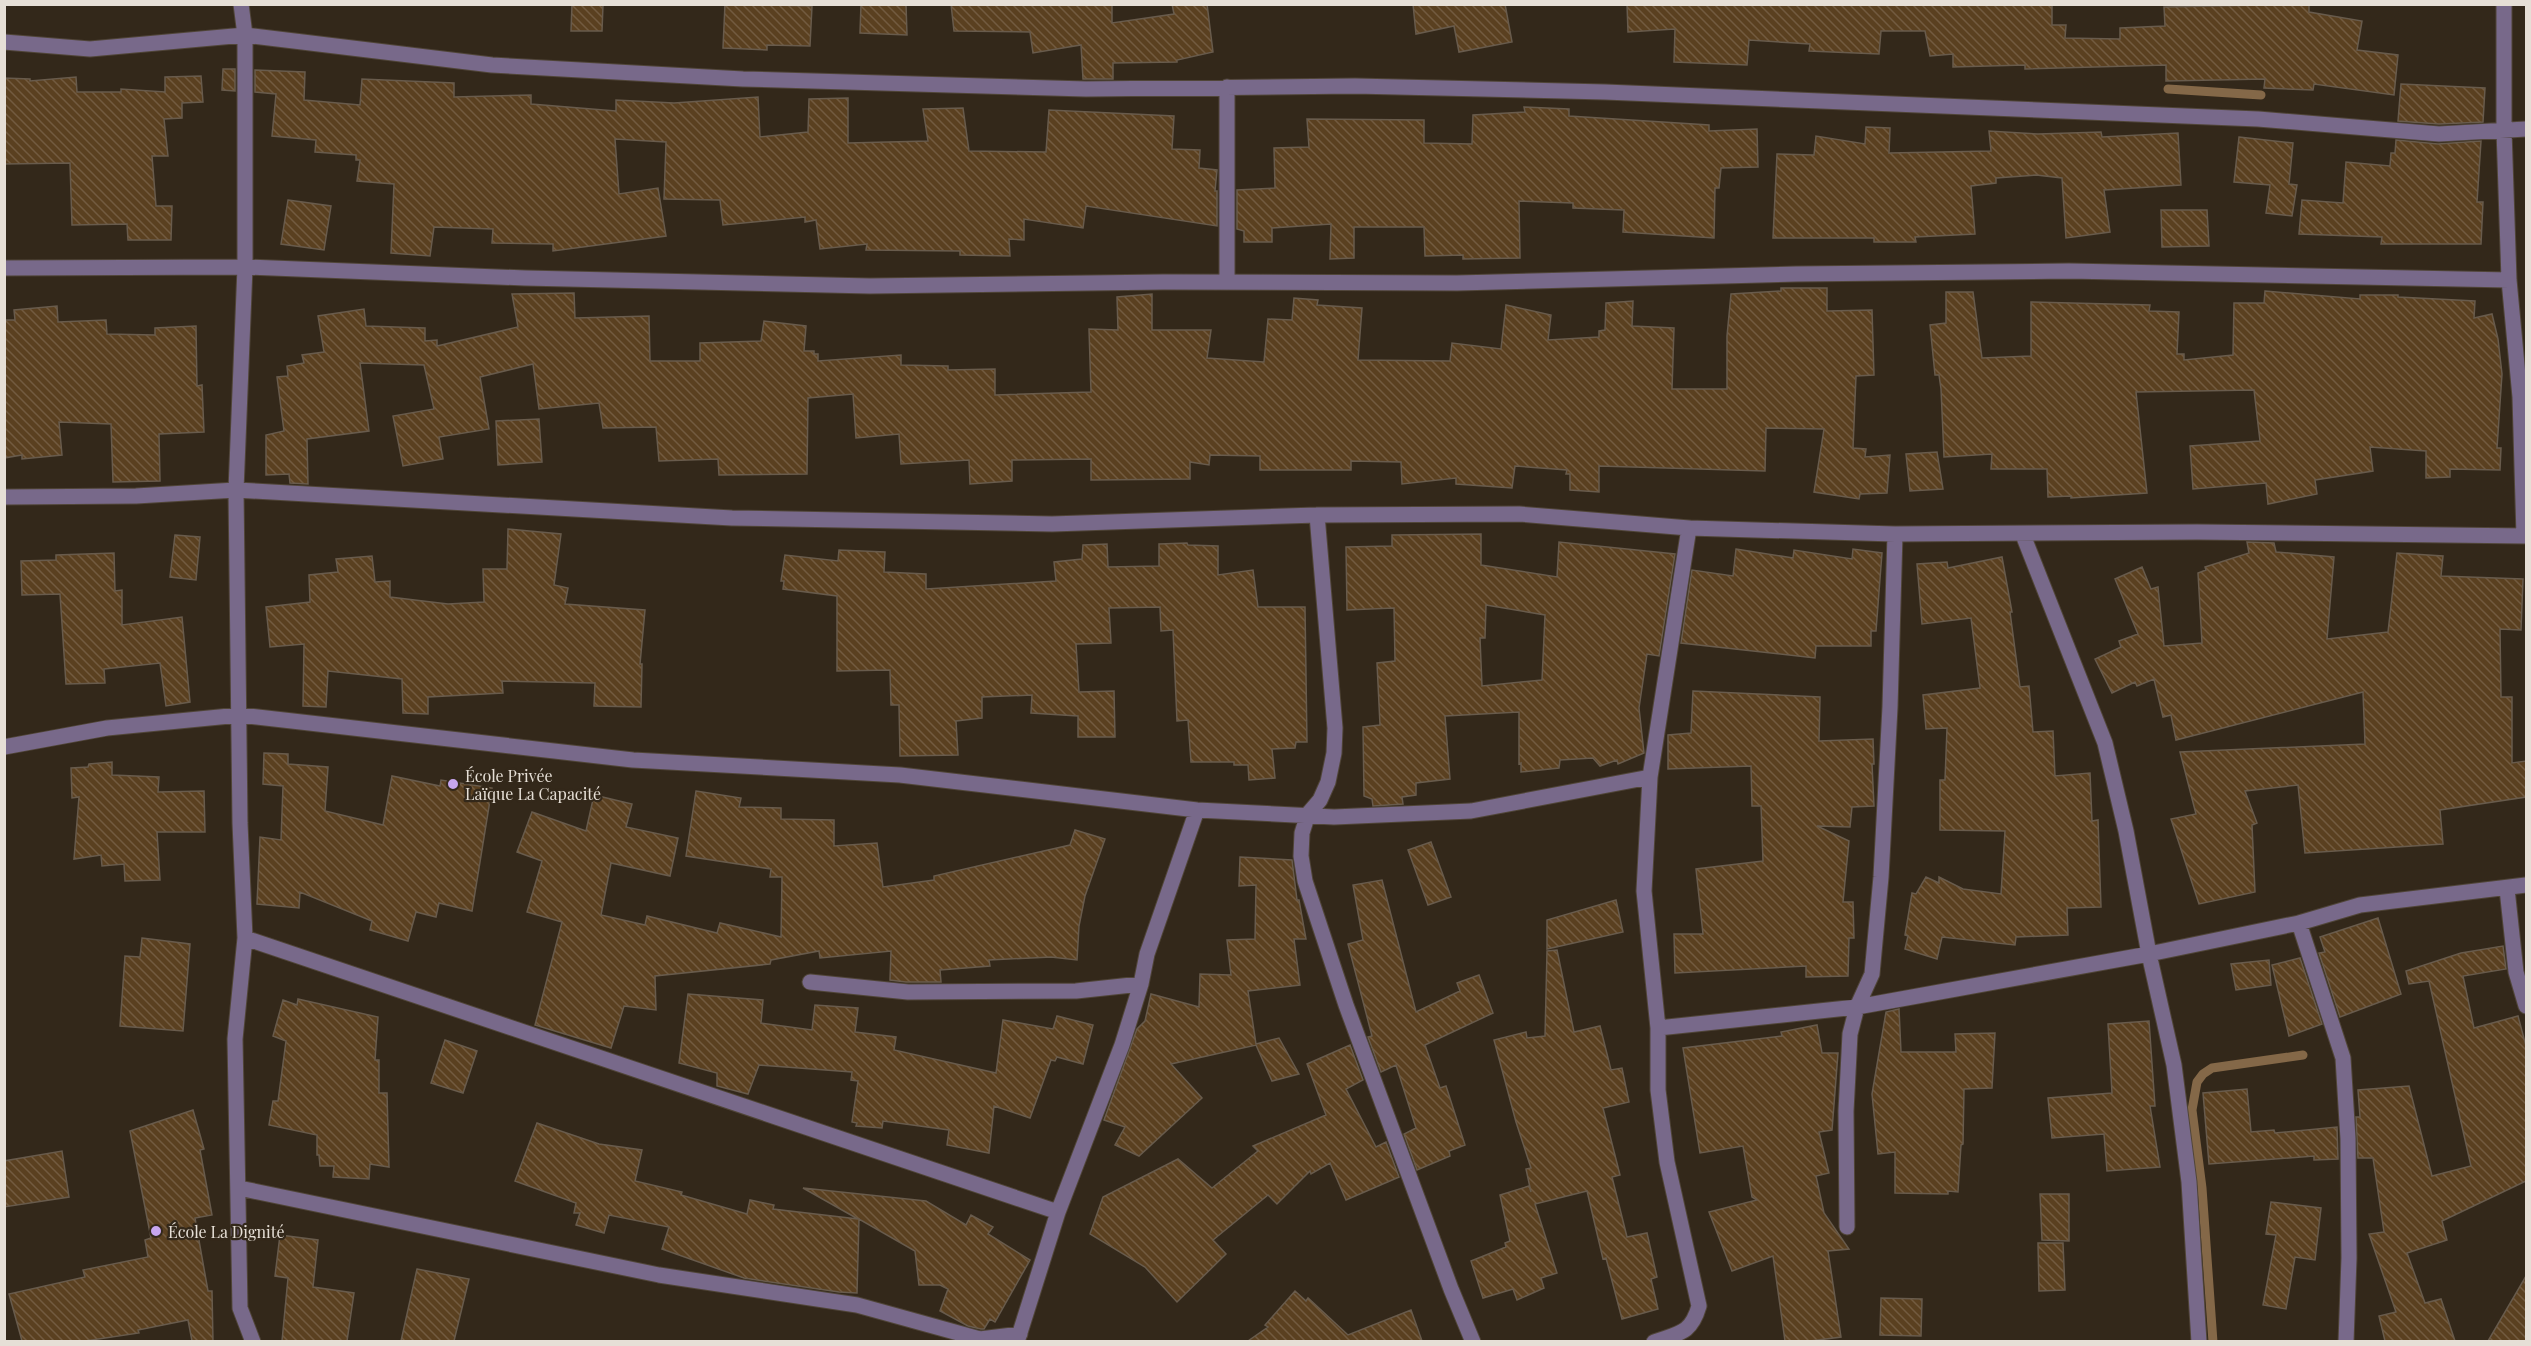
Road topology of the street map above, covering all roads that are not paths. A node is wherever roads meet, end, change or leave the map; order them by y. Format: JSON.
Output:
{"nodes":[{"id":1,"x":242,"y":4,"type":"edge"},
{"id":2,"x":2504,"y":4,"type":"edge"},
{"id":3,"x":245,"y":35,"type":"junction"},
{"id":4,"x":4,"y":42,"type":"edge"},
{"id":5,"x":1227,"y":87,"type":"junction"},
{"id":6,"x":2526,"y":129,"type":"edge"},
{"id":7,"x":2504,"y":130,"type":"junction"},
{"id":8,"x":244,"y":267,"type":"junction"},
{"id":9,"x":4,"y":268,"type":"edge"},
{"id":10,"x":2509,"y":280,"type":"junction"},
{"id":11,"x":1227,"y":282,"type":"junction"},
{"id":12,"x":236,"y":490,"type":"junction"},
{"id":13,"x":4,"y":497,"type":"edge"},
{"id":14,"x":1317,"y":515,"type":"junction"},
{"id":15,"x":1689,"y":528,"type":"junction"},
{"id":16,"x":1895,"y":534,"type":"junction"},
{"id":17,"x":2023,"y":535,"type":"junction"},
{"id":18,"x":2525,"y":536,"type":"edge"},
{"id":19,"x":240,"y":715,"type":"junction"},
{"id":20,"x":4,"y":747,"type":"edge"},
{"id":21,"x":1650,"y":777,"type":"junction"},
{"id":22,"x":1197,"y":810,"type":"junction"},
{"id":23,"x":1308,"y":814,"type":"junction"},
{"id":24,"x":2526,"y":885,"type":"edge"},
{"id":25,"x":2507,"y":889,"type":"junction"},
{"id":26,"x":2299,"y":923,"type":"junction"},
{"id":27,"x":245,"y":938,"type":"junction"},
{"id":28,"x":2149,"y":954,"type":"junction"},
{"id":29,"x":810,"y":982,"type":"dead end"},
{"id":30,"x":1142,"y":984,"type":"junction"},
{"id":31,"x":2526,"y":1006,"type":"edge"},
{"id":32,"x":1857,"y":1007,"type":"junction"},
{"id":33,"x":1658,"y":1028,"type":"junction"},
{"id":34,"x":239,"y":1188,"type":"junction"},
{"id":35,"x":1058,"y":1212,"type":"junction"},
{"id":36,"x":1847,"y":1227,"type":"dead end"},
{"id":37,"x":1019,"y":1338,"type":"edge"},
{"id":38,"x":252,"y":1341,"type":"edge"},
{"id":39,"x":1473,"y":1341,"type":"edge"},
{"id":40,"x":1654,"y":1341,"type":"edge"},
{"id":41,"x":2199,"y":1341,"type":"edge"},
{"id":42,"x":2346,"y":1341,"type":"edge"}],
"edges":[{"from":1,"to":3,"type":"street"},
{"from":2,"to":7,"type":"street"},
{"from":3,"to":4,"type":"street"},
{"from":3,"to":5,"type":"street"},
{"from":3,"to":8,"type":"street"},
{"from":5,"to":7,"type":"street"},
{"from":5,"to":11,"type":"street"},
{"from":6,"to":7,"type":"street"},
{"from":7,"to":10,"type":"street"},
{"from":8,"to":9,"type":"street"},
{"from":8,"to":11,"type":"street"},
{"from":8,"to":12,"type":"street"},
{"from":10,"to":11,"type":"street"},
{"from":10,"to":18,"type":"street"},
{"from":12,"to":13,"type":"street"},
{"from":12,"to":14,"type":"street"},
{"from":12,"to":19,"type":"street"},
{"from":14,"to":15,"type":"street"},
{"from":14,"to":23,"type":"street"},
{"from":15,"to":16,"type":"street"},
{"from":15,"to":21,"type":"street"},
{"from":16,"to":17,"type":"street"},
{"from":16,"to":32,"type":"street"},
{"from":17,"to":18,"type":"street"},
{"from":17,"to":28,"type":"street"},
{"from":19,"to":20,"type":"street"},
{"from":19,"to":22,"type":"street"},
{"from":19,"to":27,"type":"street"},
{"from":21,"to":23,"type":"street"},
{"from":21,"to":33,"type":"street"},
{"from":22,"to":23,"type":"street"},
{"from":22,"to":30,"type":"street"},
{"from":23,"to":39,"type":"street"},
{"from":24,"to":25,"type":"street"},
{"from":25,"to":26,"type":"street"},
{"from":25,"to":31,"type":"street"},
{"from":26,"to":28,"type":"street"},
{"from":26,"to":42,"type":"street"},
{"from":27,"to":34,"type":"street"},
{"from":27,"to":35,"type":"street"},
{"from":28,"to":32,"type":"street"},
{"from":28,"to":41,"type":"street"},
{"from":29,"to":30,"type":"street"},
{"from":30,"to":35,"type":"street"},
{"from":32,"to":33,"type":"street"},
{"from":32,"to":36,"type":"street"},
{"from":33,"to":40,"type":"street"},
{"from":34,"to":37,"type":"street"},
{"from":34,"to":38,"type":"street"},
{"from":35,"to":37,"type":"street"}]}
